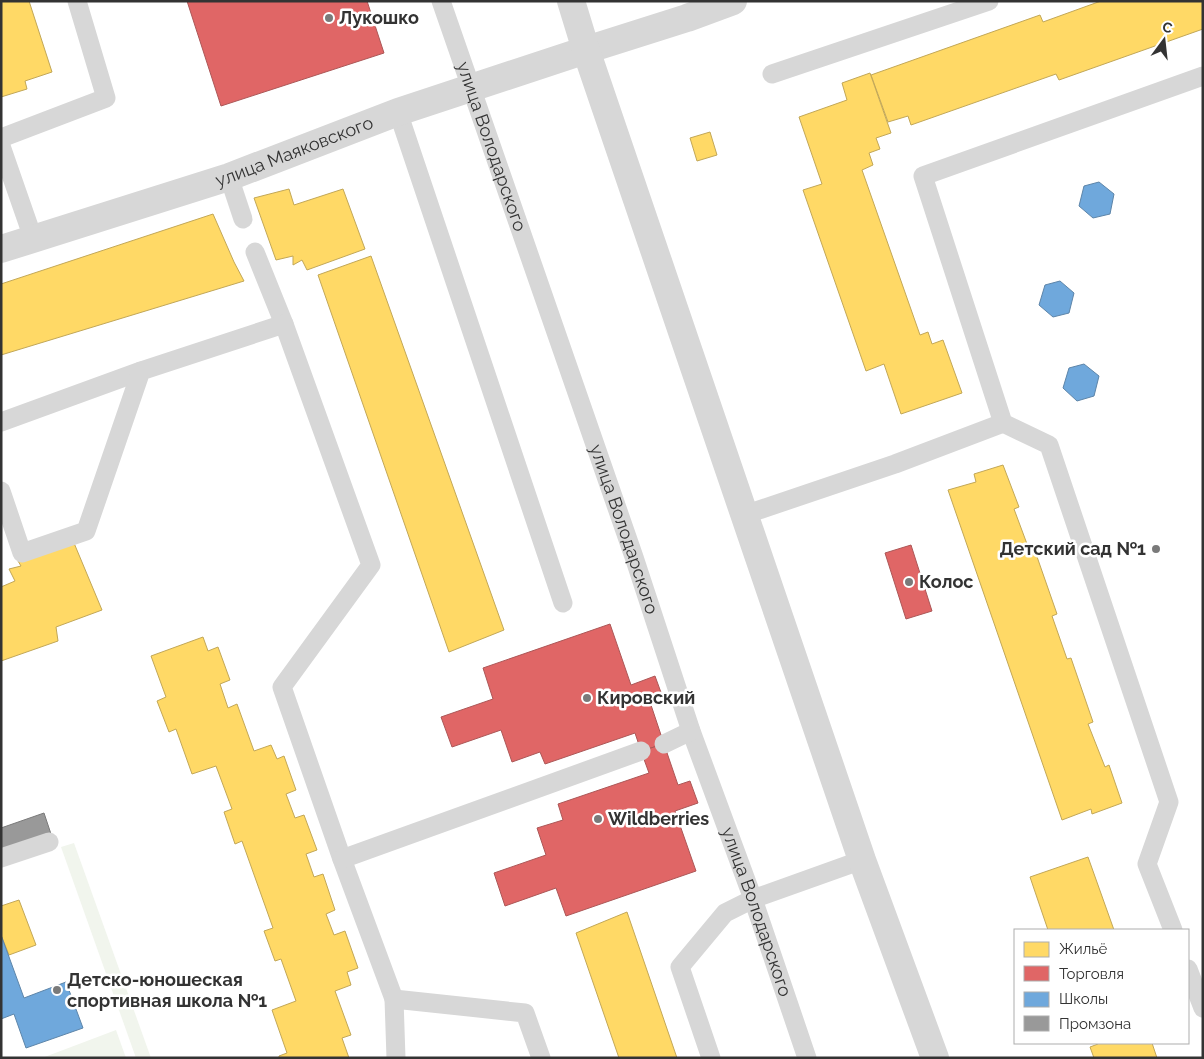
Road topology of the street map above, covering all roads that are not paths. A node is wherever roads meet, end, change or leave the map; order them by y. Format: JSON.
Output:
{"nodes":[{"id":1,"x":76,"y":1,"type":"edge"},
{"id":2,"x":441,"y":1,"type":"edge"},
{"id":3,"x":571,"y":1,"type":"edge"},
{"id":4,"x":734,"y":1,"type":"edge"},
{"id":5,"x":989,"y":1,"type":"edge"},
{"id":6,"x":586,"y":50,"type":"junction"},
{"id":7,"x":772,"y":74,"type":"dead end"},
{"id":8,"x":1203,"y":76,"type":"edge"},
{"id":9,"x":470,"y":89,"type":"junction"},
{"id":10,"x":398,"y":112,"type":"junction"},
{"id":11,"x":1,"y":138,"type":"edge"},
{"id":12,"x":1,"y":146,"type":"edge"},
{"id":13,"x":229,"y":178,"type":"junction"},
{"id":14,"x":243,"y":219,"type":"dead end"},
{"id":15,"x":33,"y":238,"type":"junction"},
{"id":16,"x":1,"y":249,"type":"edge"},
{"id":17,"x":256,"y":252,"type":"dead end"},
{"id":18,"x":284,"y":324,"type":"junction"},
{"id":19,"x":141,"y":372,"type":"junction"},
{"id":20,"x":1,"y":422,"type":"edge"},
{"id":21,"x":1003,"y":423,"type":"junction"},
{"id":22,"x":1,"y":491,"type":"edge"},
{"id":23,"x":744,"y":515,"type":"junction"},
{"id":24,"x":563,"y":603,"type":"dead end"},
{"id":25,"x":691,"y":731,"type":"junction"},
{"id":26,"x":664,"y":744,"type":"dead end"},
{"id":27,"x":641,"y":751,"type":"dead end"},
{"id":28,"x":49,"y":842,"type":"dead end"},
{"id":29,"x":1,"y":858,"type":"edge"},
{"id":30,"x":342,"y":859,"type":"junction"},
{"id":31,"x":862,"y":860,"type":"junction"},
{"id":32,"x":752,"y":899,"type":"junction"},
{"id":33,"x":1173,"y":929,"type":"edge"},
{"id":34,"x":1189,"y":972,"type":"edge"},
{"id":35,"x":394,"y":999,"type":"junction"},
{"id":36,"x":1203,"y":1008,"type":"edge"},
{"id":37,"x":396,"y":1058,"type":"edge"},
{"id":38,"x":540,"y":1058,"type":"edge"},
{"id":39,"x":711,"y":1058,"type":"edge"},
{"id":40,"x":808,"y":1058,"type":"edge"},
{"id":41,"x":935,"y":1058,"type":"edge"}],
"edges":[{"from":1,"to":11,"type":"lane"},
{"from":2,"to":9,"type":"lane","name":"улица Володарского"},
{"from":3,"to":6,"type":"street"},
{"from":4,"to":6,"type":"street","name":"улица Маяковского"},
{"from":5,"to":7,"type":"lane"},
{"from":6,"to":9,"type":"street","name":"улица Маяковского"},
{"from":6,"to":23,"type":"street"},
{"from":8,"to":21,"type":"lane"},
{"from":9,"to":10,"type":"street","name":"улица Маяковского"},
{"from":9,"to":25,"type":"lane","name":"улица Володарского"},
{"from":10,"to":13,"type":"street","name":"улица Маяковского"},
{"from":10,"to":24,"type":"lane"},
{"from":12,"to":15,"type":"lane"},
{"from":13,"to":14,"type":"lane"},
{"from":13,"to":15,"type":"street","name":"улица Маяковского"},
{"from":15,"to":16,"type":"street","name":"улица Маяковского"},
{"from":17,"to":18,"type":"lane"},
{"from":18,"to":19,"type":"lane"},
{"from":18,"to":30,"type":"lane"},
{"from":19,"to":20,"type":"lane"},
{"from":19,"to":22,"type":"lane"},
{"from":21,"to":23,"type":"lane"},
{"from":21,"to":33,"type":"lane"},
{"from":23,"to":31,"type":"street"},
{"from":25,"to":26,"type":"lane"},
{"from":25,"to":32,"type":"lane","name":"улица Володарского"},
{"from":27,"to":30,"type":"lane"},
{"from":28,"to":29,"type":"lane"},
{"from":30,"to":35,"type":"lane"},
{"from":31,"to":32,"type":"lane"},
{"from":31,"to":41,"type":"street"},
{"from":32,"to":39,"type":"lane"},
{"from":32,"to":40,"type":"lane","name":"улица Володарского"},
{"from":34,"to":36,"type":"lane"},
{"from":35,"to":37,"type":"lane"},
{"from":35,"to":38,"type":"lane"}]}
